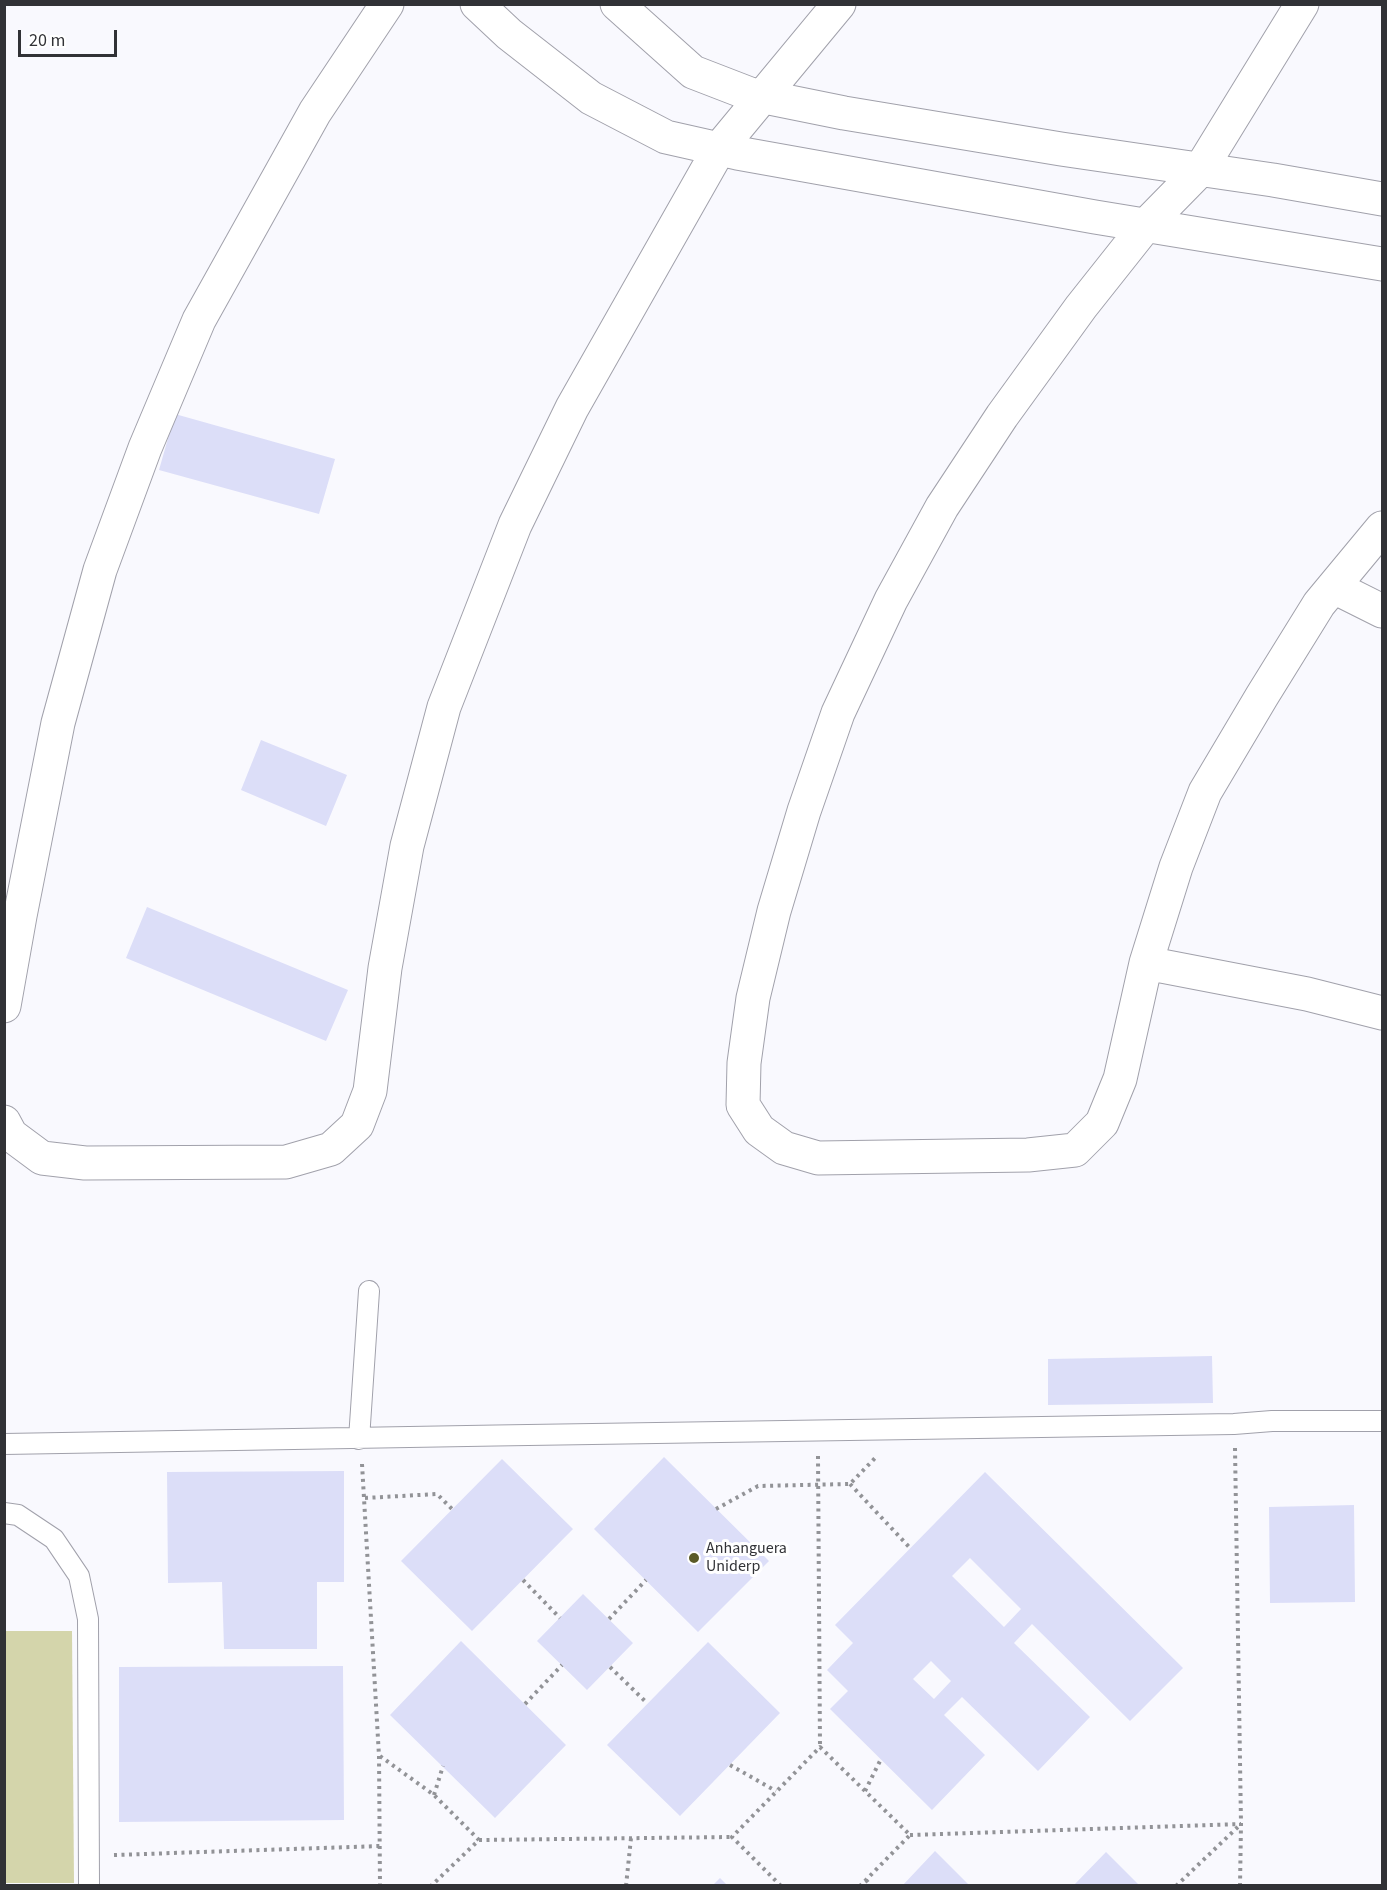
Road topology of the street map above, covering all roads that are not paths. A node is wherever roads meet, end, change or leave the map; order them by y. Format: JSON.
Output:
{"nodes":[{"id":1,"x":387,"y":4,"type":"edge"},
{"id":2,"x":477,"y":4,"type":"edge"},
{"id":3,"x":617,"y":4,"type":"edge"},
{"id":4,"x":839,"y":4,"type":"edge"},
{"id":5,"x":1302,"y":4,"type":"edge"},
{"id":6,"x":764,"y":98,"type":"junction"},
{"id":7,"x":719,"y":149,"type":"junction"},
{"id":8,"x":1200,"y":170,"type":"junction"},
{"id":9,"x":1383,"y":199,"type":"edge"},
{"id":10,"x":1146,"y":225,"type":"junction"},
{"id":11,"x":1383,"y":264,"type":"edge"},
{"id":12,"x":1383,"y":528,"type":"edge"},
{"id":13,"x":1334,"y":587,"type":"junction"},
{"id":14,"x":1383,"y":611,"type":"edge"},
{"id":15,"x":1146,"y":963,"type":"junction"},
{"id":16,"x":4,"y":1006,"type":"edge"},
{"id":17,"x":1383,"y":1013,"type":"edge"},
{"id":18,"x":4,"y":1122,"type":"edge"},
{"id":19,"x":369,"y":1291,"type":"dead end"},
{"id":20,"x":1383,"y":1421,"type":"edge"},
{"id":21,"x":359,"y":1439,"type":"junction"},
{"id":22,"x":4,"y":1444,"type":"edge"},
{"id":23,"x":4,"y":1513,"type":"edge"},
{"id":24,"x":89,"y":1886,"type":"edge"}],
"edges":[{"from":1,"to":16,"type":"street"},
{"from":2,"to":7,"type":"street"},
{"from":3,"to":6,"type":"street"},
{"from":4,"to":6,"type":"street"},
{"from":5,"to":8,"type":"street"},
{"from":6,"to":7,"type":"street"},
{"from":6,"to":8,"type":"street"},
{"from":7,"to":10,"type":"street"},
{"from":7,"to":18,"type":"street"},
{"from":8,"to":9,"type":"street"},
{"from":8,"to":10,"type":"street"},
{"from":10,"to":11,"type":"street"},
{"from":10,"to":15,"type":"street"},
{"from":12,"to":13,"type":"street"},
{"from":13,"to":14,"type":"street"},
{"from":13,"to":15,"type":"street"},
{"from":15,"to":17,"type":"street"},
{"from":19,"to":21,"type":"lane"},
{"from":20,"to":21,"type":"lane"},
{"from":21,"to":22,"type":"lane"},
{"from":23,"to":24,"type":"lane"}]}
